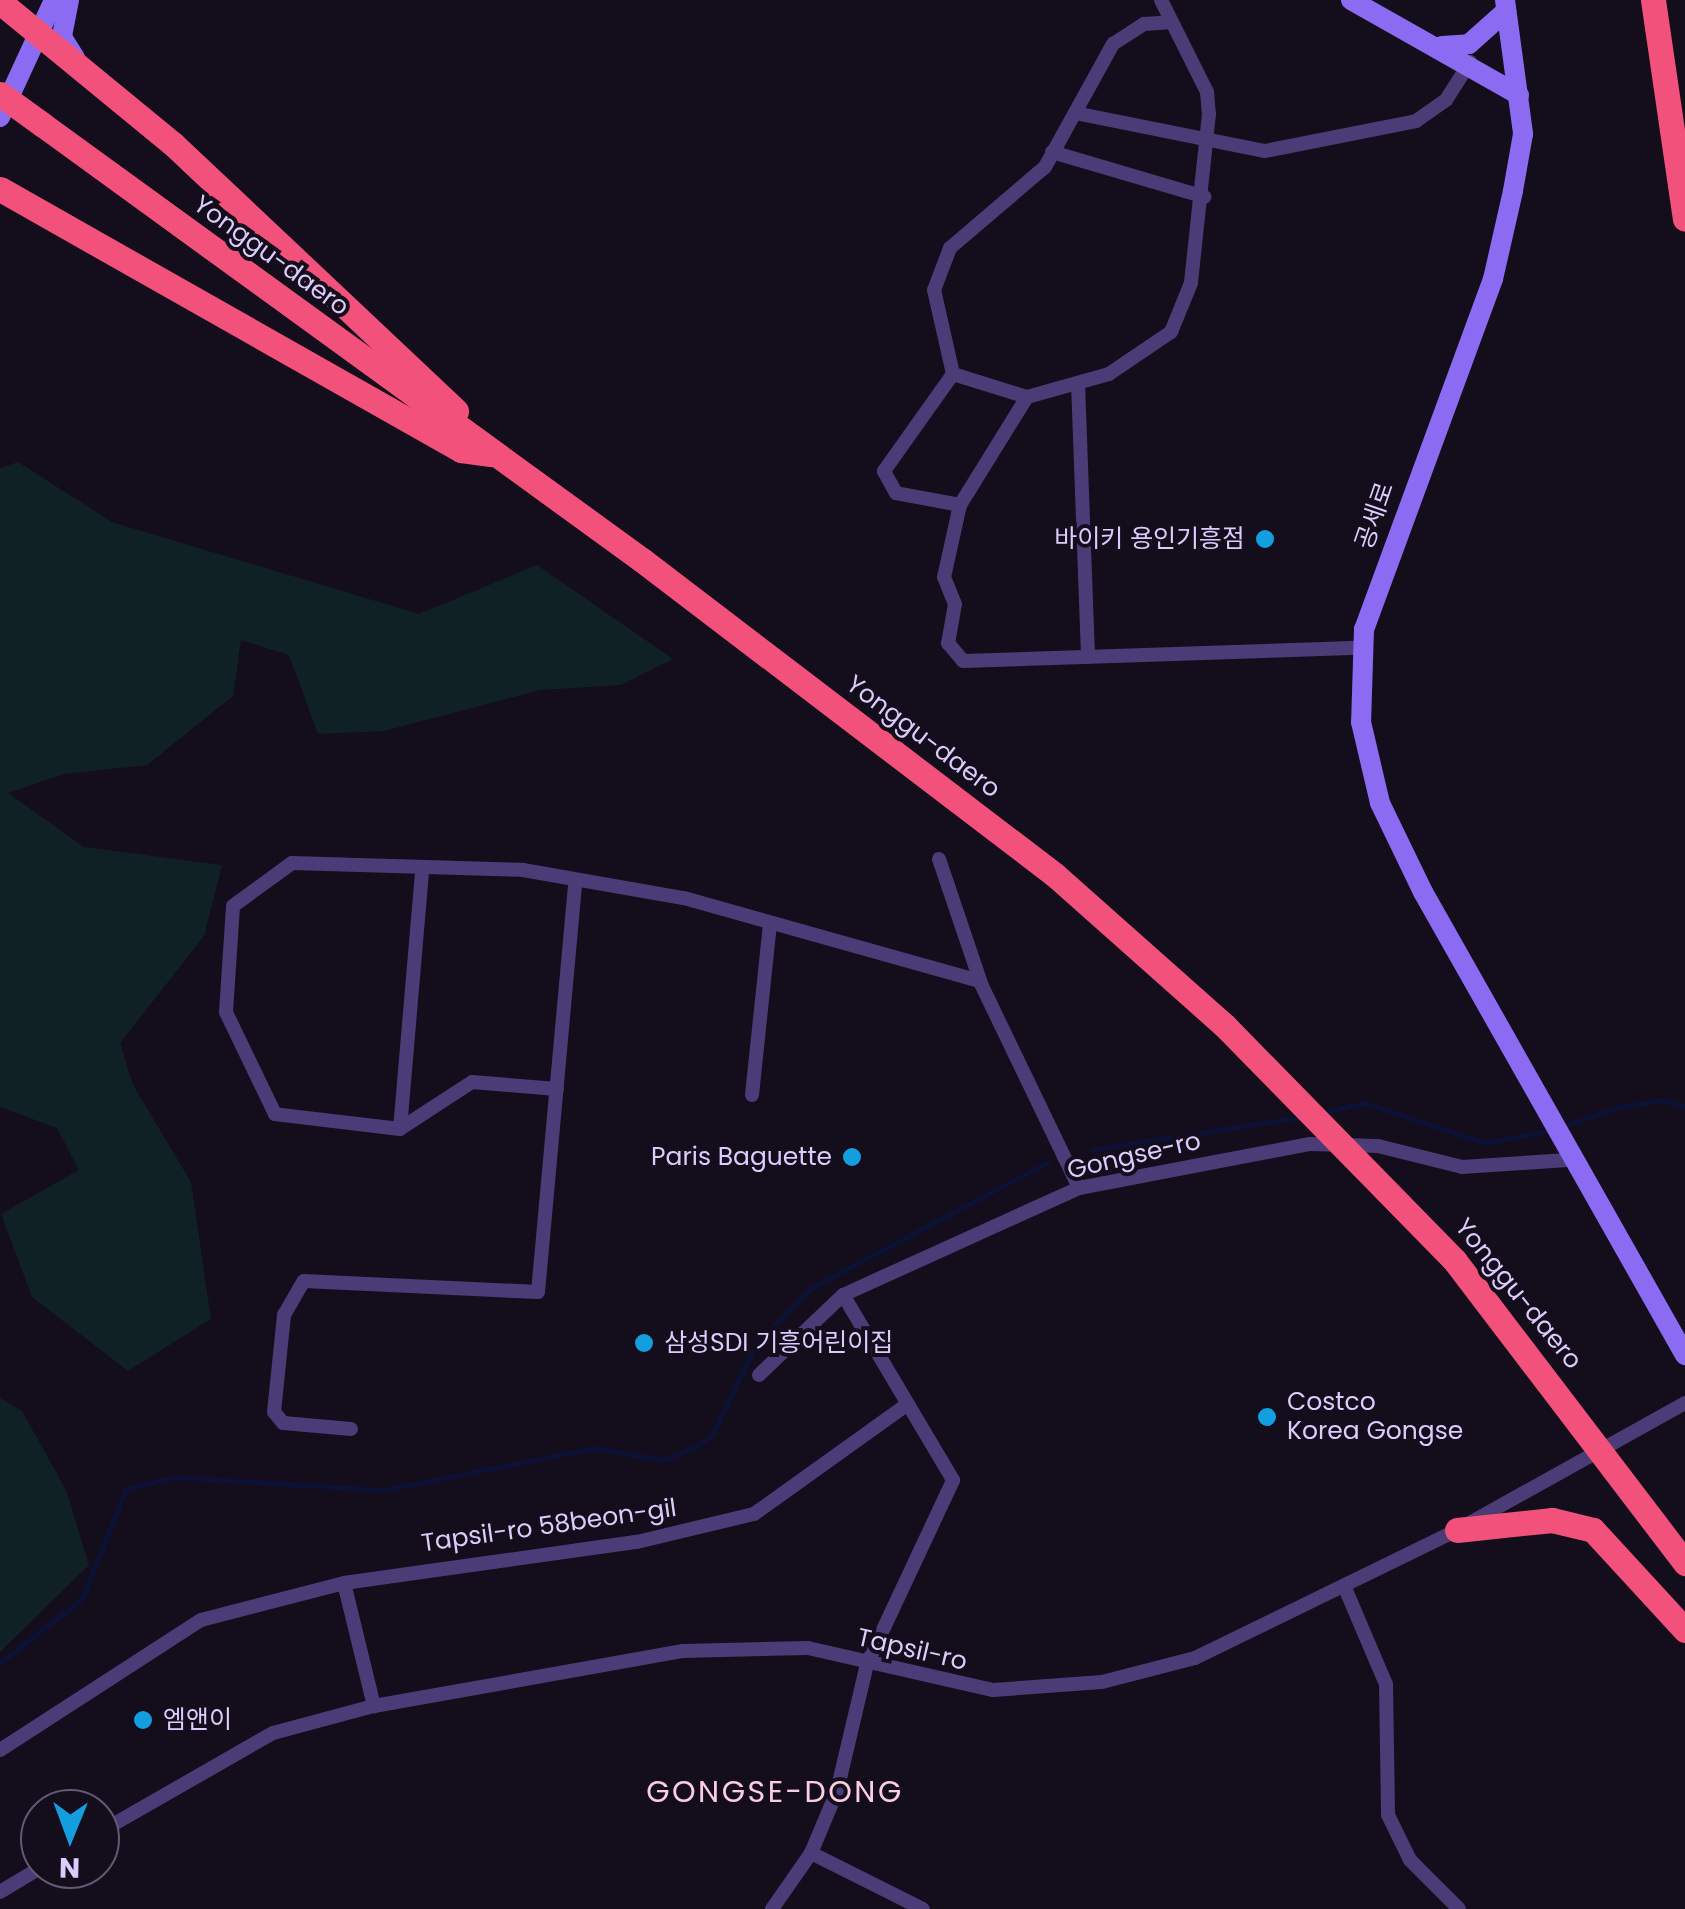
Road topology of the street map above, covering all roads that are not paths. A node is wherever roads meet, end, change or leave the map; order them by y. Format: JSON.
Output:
{"nodes":[{"id":1,"x":54,"y":0,"type":"edge"},
{"id":2,"x":68,"y":0,"type":"edge"},
{"id":3,"x":1160,"y":0,"type":"edge"},
{"id":4,"x":1351,"y":0,"type":"edge"},
{"id":5,"x":1653,"y":0,"type":"edge"},
{"id":6,"x":0,"y":2,"type":"edge"},
{"id":7,"x":1506,"y":6,"type":"edge"},
{"id":8,"x":1170,"y":22,"type":"junction"},
{"id":9,"x":40,"y":26,"type":"junction"},
{"id":10,"x":1440,"y":46,"type":"junction"},
{"id":11,"x":76,"y":59,"type":"junction"},
{"id":12,"x":1470,"y":62,"type":"junction"},
{"id":13,"x":0,"y":94,"type":"edge"},
{"id":14,"x":1518,"y":95,"type":"junction"},
{"id":15,"x":1075,"y":112,"type":"junction"},
{"id":16,"x":0,"y":117,"type":"edge"},
{"id":17,"x":1210,"y":147,"type":"junction"},
{"id":18,"x":1052,"y":152,"type":"junction"},
{"id":19,"x":0,"y":189,"type":"edge"},
{"id":20,"x":1205,"y":196,"type":"junction"},
{"id":21,"x":1685,"y":219,"type":"edge"},
{"id":22,"x":953,"y":374,"type":"junction"},
{"id":23,"x":1078,"y":383,"type":"junction"},
{"id":24,"x":1027,"y":397,"type":"junction"},
{"id":25,"x":498,"y":455,"type":"junction"},
{"id":26,"x":960,"y":505,"type":"junction"},
{"id":27,"x":1359,"y":648,"type":"junction"},
{"id":28,"x":1088,"y":657,"type":"junction"},
{"id":29,"x":940,"y":859,"type":"dead end"},
{"id":30,"x":422,"y":872,"type":"junction"},
{"id":31,"x":575,"y":884,"type":"junction"},
{"id":32,"x":770,"y":924,"type":"junction"},
{"id":33,"x":980,"y":981,"type":"junction"},
{"id":34,"x":556,"y":1088,"type":"junction"},
{"id":35,"x":752,"y":1095,"type":"dead end"},
{"id":36,"x":400,"y":1129,"type":"junction"},
{"id":37,"x":1565,"y":1154,"type":"junction"},
{"id":38,"x":1079,"y":1188,"type":"junction"},
{"id":39,"x":843,"y":1295,"type":"junction"},
{"id":40,"x":1685,"y":1355,"type":"edge"},
{"id":41,"x":759,"y":1375,"type":"dead end"},
{"id":42,"x":1685,"y":1402,"type":"edge"},
{"id":43,"x":905,"y":1406,"type":"junction"},
{"id":44,"x":352,"y":1429,"type":"dead end"},
{"id":45,"x":1457,"y":1530,"type":"junction"},
{"id":46,"x":1685,"y":1563,"type":"edge"},
{"id":47,"x":344,"y":1583,"type":"junction"},
{"id":48,"x":1345,"y":1588,"type":"junction"},
{"id":49,"x":1685,"y":1630,"type":"edge"},
{"id":50,"x":867,"y":1664,"type":"junction"},
{"id":51,"x":374,"y":1706,"type":"junction"},
{"id":52,"x":0,"y":1750,"type":"edge"},
{"id":53,"x":120,"y":1820,"type":"edge"},
{"id":54,"x":811,"y":1853,"type":"junction"},
{"id":55,"x":772,"y":1909,"type":"edge"},
{"id":56,"x":923,"y":1909,"type":"edge"},
{"id":57,"x":1459,"y":1909,"type":"edge"}],
"edges":[{"from":1,"to":9,"type":"street"},
{"from":2,"to":11,"type":"street"},
{"from":3,"to":8,"type":"street"},
{"from":4,"to":10,"type":"street"},
{"from":5,"to":21,"type":"highway"},
{"from":6,"to":9,"type":"highway"},
{"from":7,"to":10,"type":"street"},
{"from":7,"to":14,"type":"street","name":"공세로"},
{"from":8,"to":15,"type":"street"},
{"from":8,"to":17,"type":"street"},
{"from":9,"to":11,"type":"highway"},
{"from":9,"to":16,"type":"street"},
{"from":10,"to":12,"type":"street"},
{"from":11,"to":25,"type":"highway"},
{"from":12,"to":14,"type":"street"},
{"from":12,"to":17,"type":"street"},
{"from":13,"to":25,"type":"highway","name":"Yonggu-daero","bridge":true},
{"from":14,"to":27,"type":"street","name":"공세로"},
{"from":15,"to":17,"type":"street"},
{"from":15,"to":18,"type":"street"},
{"from":17,"to":20,"type":"street"},
{"from":18,"to":20,"type":"street"},
{"from":18,"to":22,"type":"street"},
{"from":19,"to":25,"type":"highway"},
{"from":20,"to":23,"type":"street"},
{"from":22,"to":24,"type":"street"},
{"from":22,"to":26,"type":"street"},
{"from":23,"to":24,"type":"street"},
{"from":23,"to":28,"type":"street"},
{"from":24,"to":26,"type":"street"},
{"from":25,"to":46,"type":"highway","name":"Yonggu-daero","bridge":true},
{"from":26,"to":28,"type":"street"},
{"from":27,"to":28,"type":"street"},
{"from":27,"to":37,"type":"street","name":"공세로"},
{"from":29,"to":33,"type":"street"},
{"from":30,"to":31,"type":"street"},
{"from":30,"to":36,"type":"street"},
{"from":30,"to":36,"type":"street"},
{"from":31,"to":32,"type":"street"},
{"from":31,"to":34,"type":"street"},
{"from":32,"to":33,"type":"street"},
{"from":32,"to":35,"type":"street"},
{"from":33,"to":38,"type":"street"},
{"from":34,"to":36,"type":"street"},
{"from":34,"to":44,"type":"street"},
{"from":37,"to":38,"type":"street","name":"Gongse-ro"},
{"from":37,"to":40,"type":"street"},
{"from":38,"to":39,"type":"street","name":"Gongse-ro"},
{"from":39,"to":41,"type":"street","name":"Gongse-ro"},
{"from":39,"to":43,"type":"street"},
{"from":42,"to":45,"type":"street","name":"Tapsil-ro"},
{"from":43,"to":47,"type":"street","name":"Tapsil-ro 58beon-gil"},
{"from":43,"to":50,"type":"street"},
{"from":45,"to":48,"type":"street","name":"Tapsil-ro"},
{"from":45,"to":49,"type":"highway"},
{"from":47,"to":51,"type":"street"},
{"from":47,"to":52,"type":"street","name":"Tapsil-ro 58beon-gil"},
{"from":48,"to":50,"type":"street","name":"Tapsil-ro"},
{"from":48,"to":57,"type":"street"},
{"from":50,"to":51,"type":"street","name":"Tapsil-ro"},
{"from":50,"to":54,"type":"street"},
{"from":51,"to":53,"type":"street","name":"Tapsil-ro"},
{"from":54,"to":55,"type":"street"},
{"from":54,"to":56,"type":"street"}]}
